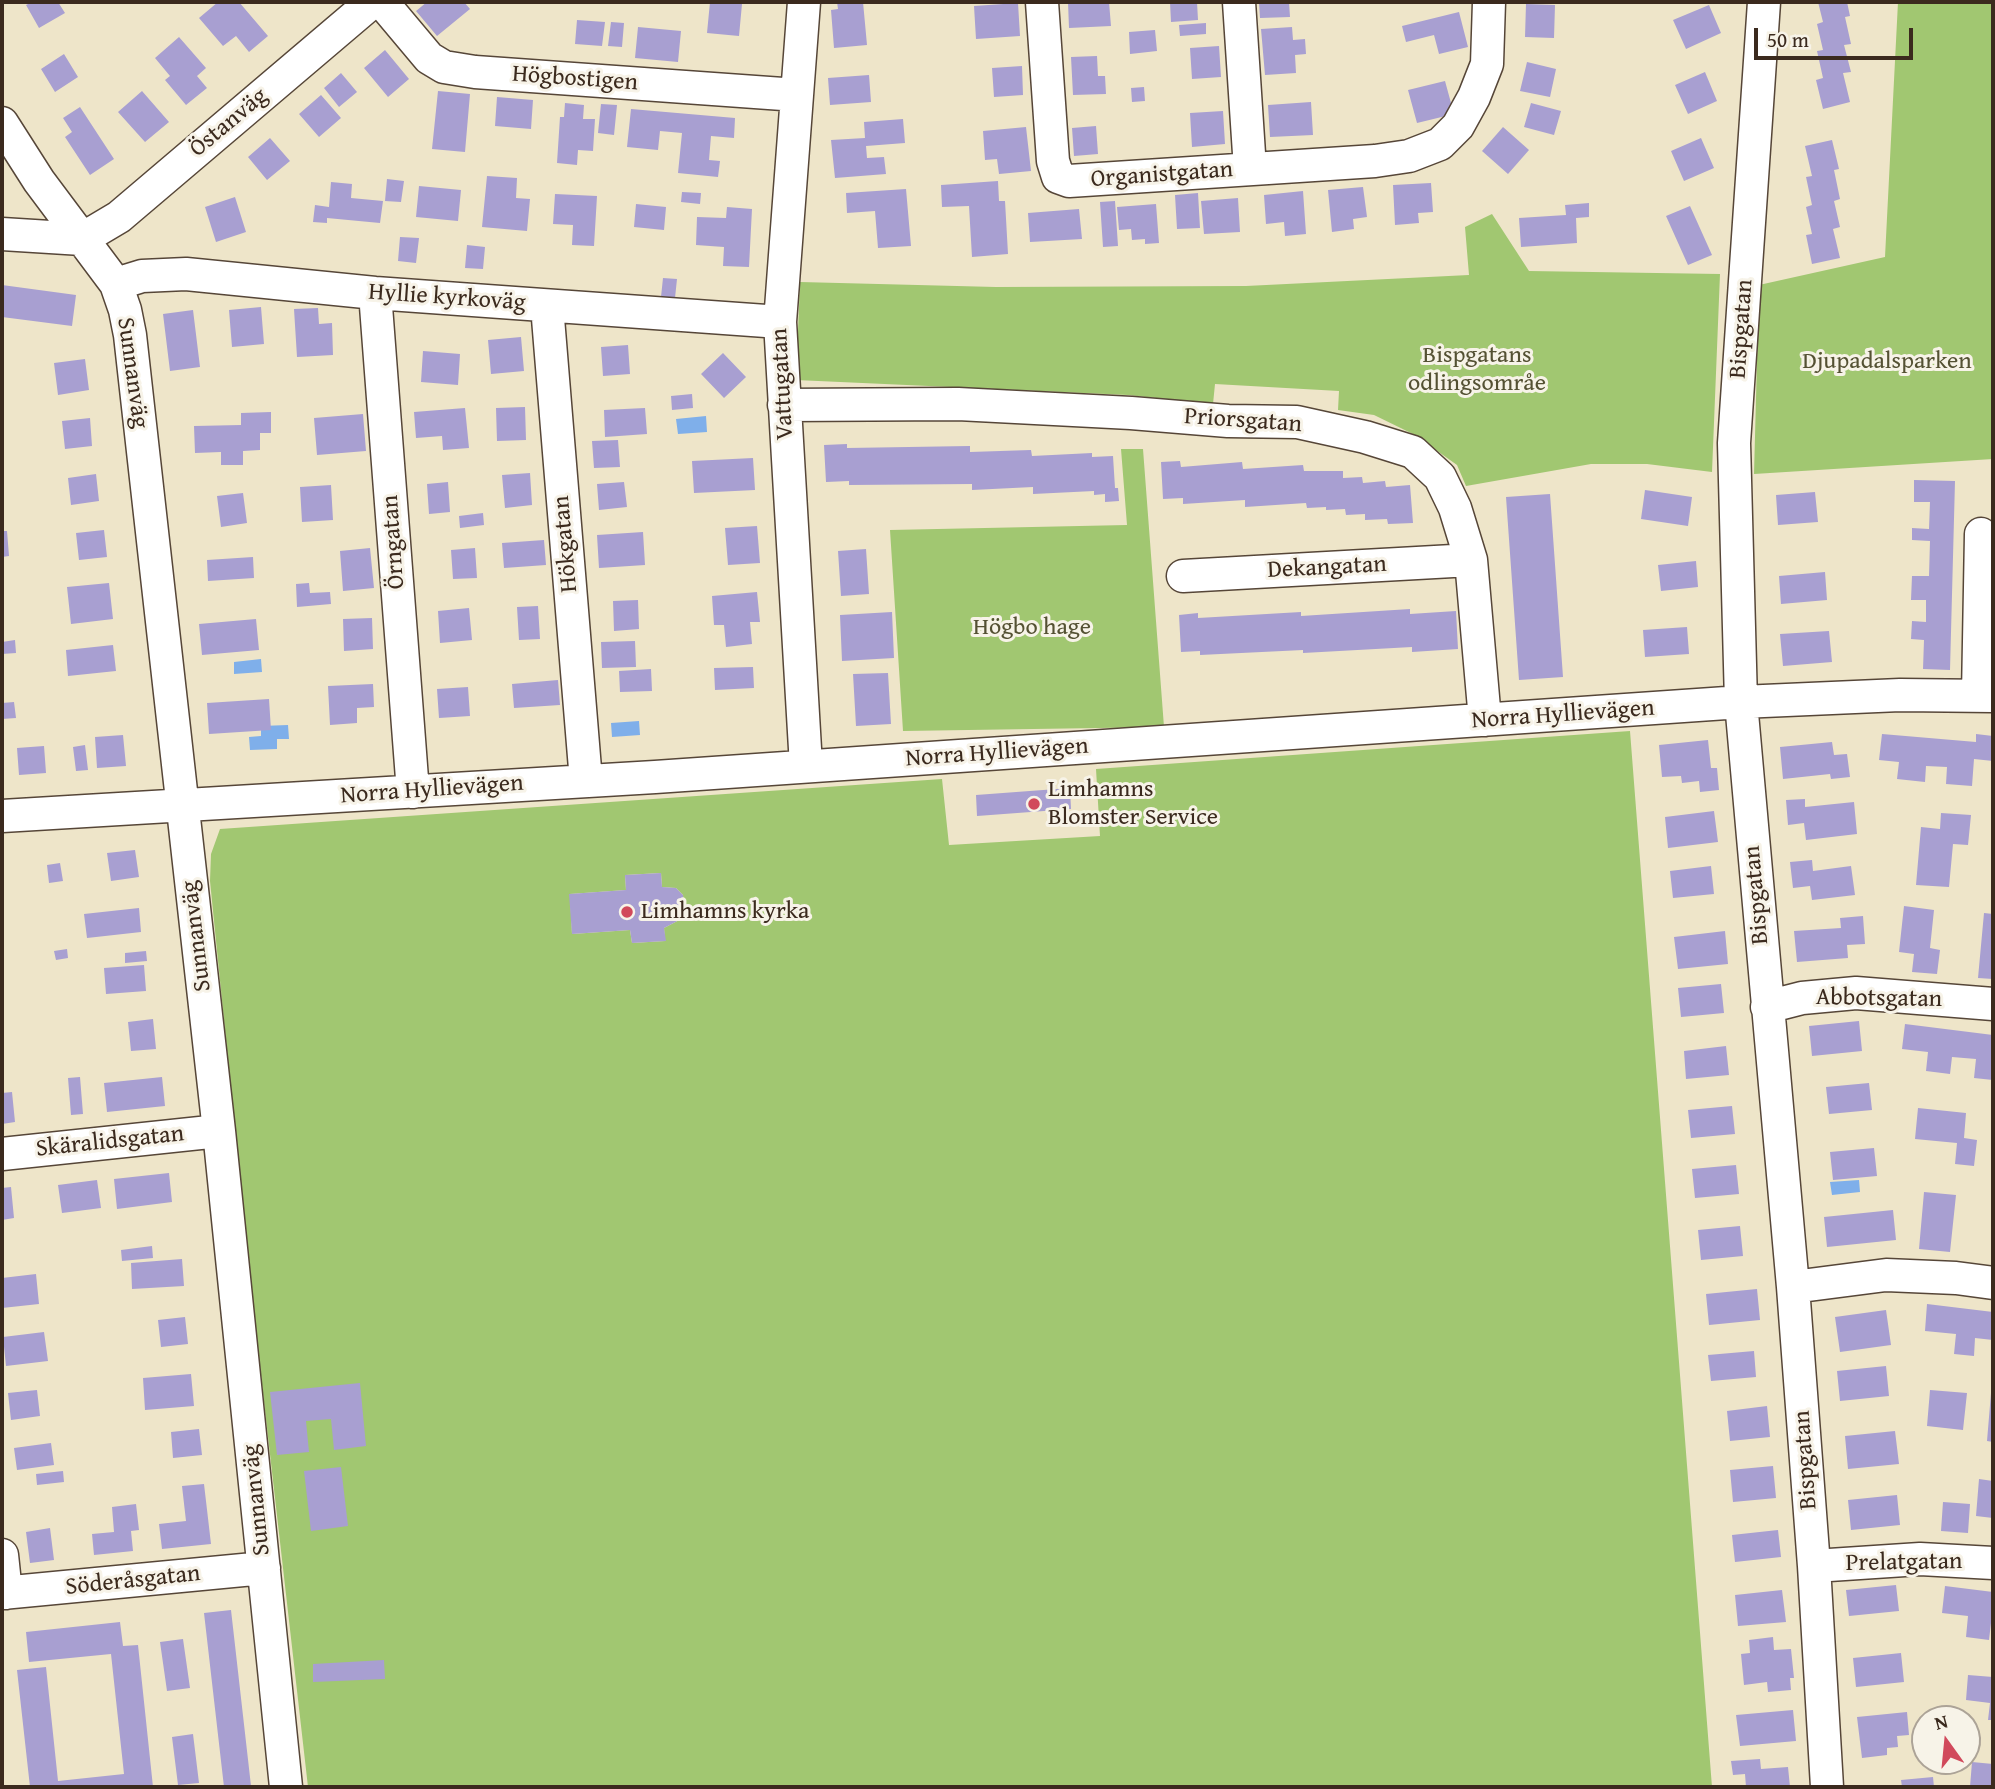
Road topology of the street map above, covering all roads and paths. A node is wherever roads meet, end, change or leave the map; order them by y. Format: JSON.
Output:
{"nodes":[{"id":1,"x":372,"y":2,"type":"edge"},
{"id":2,"x":382,"y":2,"type":"edge"},
{"id":3,"x":804,"y":2,"type":"edge"},
{"id":4,"x":1042,"y":2,"type":"edge"},
{"id":5,"x":1239,"y":2,"type":"edge"},
{"id":6,"x":1489,"y":2,"type":"edge"},
{"id":7,"x":1764,"y":2,"type":"edge"},
{"id":8,"x":797,"y":95,"type":"junction"},
{"id":9,"x":2,"y":123,"type":"edge"},
{"id":10,"x":1250,"y":169,"type":"junction"},
{"id":11,"x":2,"y":234,"type":"edge"},
{"id":12,"x":82,"y":239,"type":"junction"},
{"id":13,"x":116,"y":284,"type":"junction"},
{"id":14,"x":375,"y":293,"type":"junction"},
{"id":15,"x":547,"y":306,"type":"junction"},
{"id":16,"x":780,"y":322,"type":"junction"},
{"id":17,"x":783,"y":405,"type":"junction"},
{"id":18,"x":1981,"y":534,"type":"dead end"},
{"id":19,"x":1471,"y":560,"type":"junction"},
{"id":20,"x":1183,"y":576,"type":"dead end"},
{"id":21,"x":1985,"y":696,"type":"edge"},
{"id":22,"x":1741,"y":702,"type":"junction"},
{"id":23,"x":1485,"y":720,"type":"junction"},
{"id":24,"x":806,"y":766,"type":"junction"},
{"id":25,"x":586,"y":781,"type":"junction"},
{"id":26,"x":413,"y":792,"type":"junction"},
{"id":27,"x":181,"y":805,"type":"junction"},
{"id":28,"x":2,"y":816,"type":"edge"},
{"id":29,"x":1993,"y":1004,"type":"edge"},
{"id":30,"x":1766,"y":1007,"type":"junction"},
{"id":31,"x":219,"y":1131,"type":"junction"},
{"id":32,"x":2,"y":1154,"type":"edge"},
{"id":33,"x":1993,"y":1283,"type":"edge"},
{"id":34,"x":1793,"y":1287,"type":"junction"},
{"id":35,"x":2,"y":1555,"type":"edge"},
{"id":36,"x":1993,"y":1563,"type":"edge"},
{"id":37,"x":1814,"y":1566,"type":"junction"},
{"id":38,"x":264,"y":1568,"type":"junction"},
{"id":39,"x":4,"y":1593,"type":"edge"},
{"id":40,"x":286,"y":1787,"type":"edge"},
{"id":41,"x":1826,"y":1787,"type":"edge"}],
"edges":[{"from":1,"to":12,"type":"street","name":"Östanväg"},
{"from":2,"to":8,"type":"street","name":"Högbostigen"},
{"from":3,"to":8,"type":"street","name":"Vattugatan"},
{"from":4,"to":10,"type":"street","name":"Organistgatan"},
{"from":5,"to":10,"type":"street"},
{"from":6,"to":10,"type":"street","name":"Organistgatan"},
{"from":7,"to":22,"type":"street","name":"Bispgatan"},
{"from":8,"to":16,"type":"street","name":"Vattugatan"},
{"from":9,"to":12,"type":"street","name":"Sunnanväg"},
{"from":11,"to":12,"type":"street"},
{"from":12,"to":13,"type":"street","name":"Sunnanväg"},
{"from":13,"to":14,"type":"street","name":"Hyllie kyrkoväg"},
{"from":13,"to":27,"type":"street","name":"Sunnanväg"},
{"from":14,"to":15,"type":"street","name":"Hyllie kyrkoväg"},
{"from":14,"to":26,"type":"street","name":"Örngatan"},
{"from":15,"to":16,"type":"street","name":"Hyllie kyrkoväg"},
{"from":15,"to":25,"type":"street","name":"Hökgatan"},
{"from":16,"to":17,"type":"street","name":"Vattugatan"},
{"from":17,"to":19,"type":"street","name":"Priorsgatan"},
{"from":17,"to":24,"type":"street","name":"Vattugatan"},
{"from":18,"to":21,"type":"street"},
{"from":19,"to":20,"type":"street","name":"Dekangatan"},
{"from":19,"to":23,"type":"street","name":"Priorsgatan"},
{"from":21,"to":22,"type":"street","name":"Norra Hyllievägen"},
{"from":22,"to":23,"type":"street","name":"Norra Hyllievägen"},
{"from":22,"to":30,"type":"street","name":"Bispgatan"},
{"from":23,"to":24,"type":"street","name":"Norra Hyllievägen"},
{"from":24,"to":25,"type":"street","name":"Norra Hyllievägen"},
{"from":25,"to":26,"type":"street","name":"Norra Hyllievägen"},
{"from":26,"to":27,"type":"street","name":"Norra Hyllievägen"},
{"from":27,"to":28,"type":"street","name":"Norra Hyllievägen"},
{"from":27,"to":31,"type":"street","name":"Sunnanväg"},
{"from":29,"to":30,"type":"street","name":"Abbotsgatan"},
{"from":30,"to":34,"type":"street","name":"Bispgatan"},
{"from":31,"to":32,"type":"street","name":"Skäralidsgatan"},
{"from":31,"to":38,"type":"street","name":"Sunnanväg"},
{"from":33,"to":34,"type":"street"},
{"from":34,"to":37,"type":"street","name":"Bispgatan"},
{"from":35,"to":39,"type":"street"},
{"from":36,"to":37,"type":"street","name":"Prelatgatan"},
{"from":37,"to":41,"type":"street","name":"Bispgatan"},
{"from":38,"to":39,"type":"street","name":"Söderåsgatan"},
{"from":38,"to":40,"type":"street","name":"Sunnanväg"}]}
